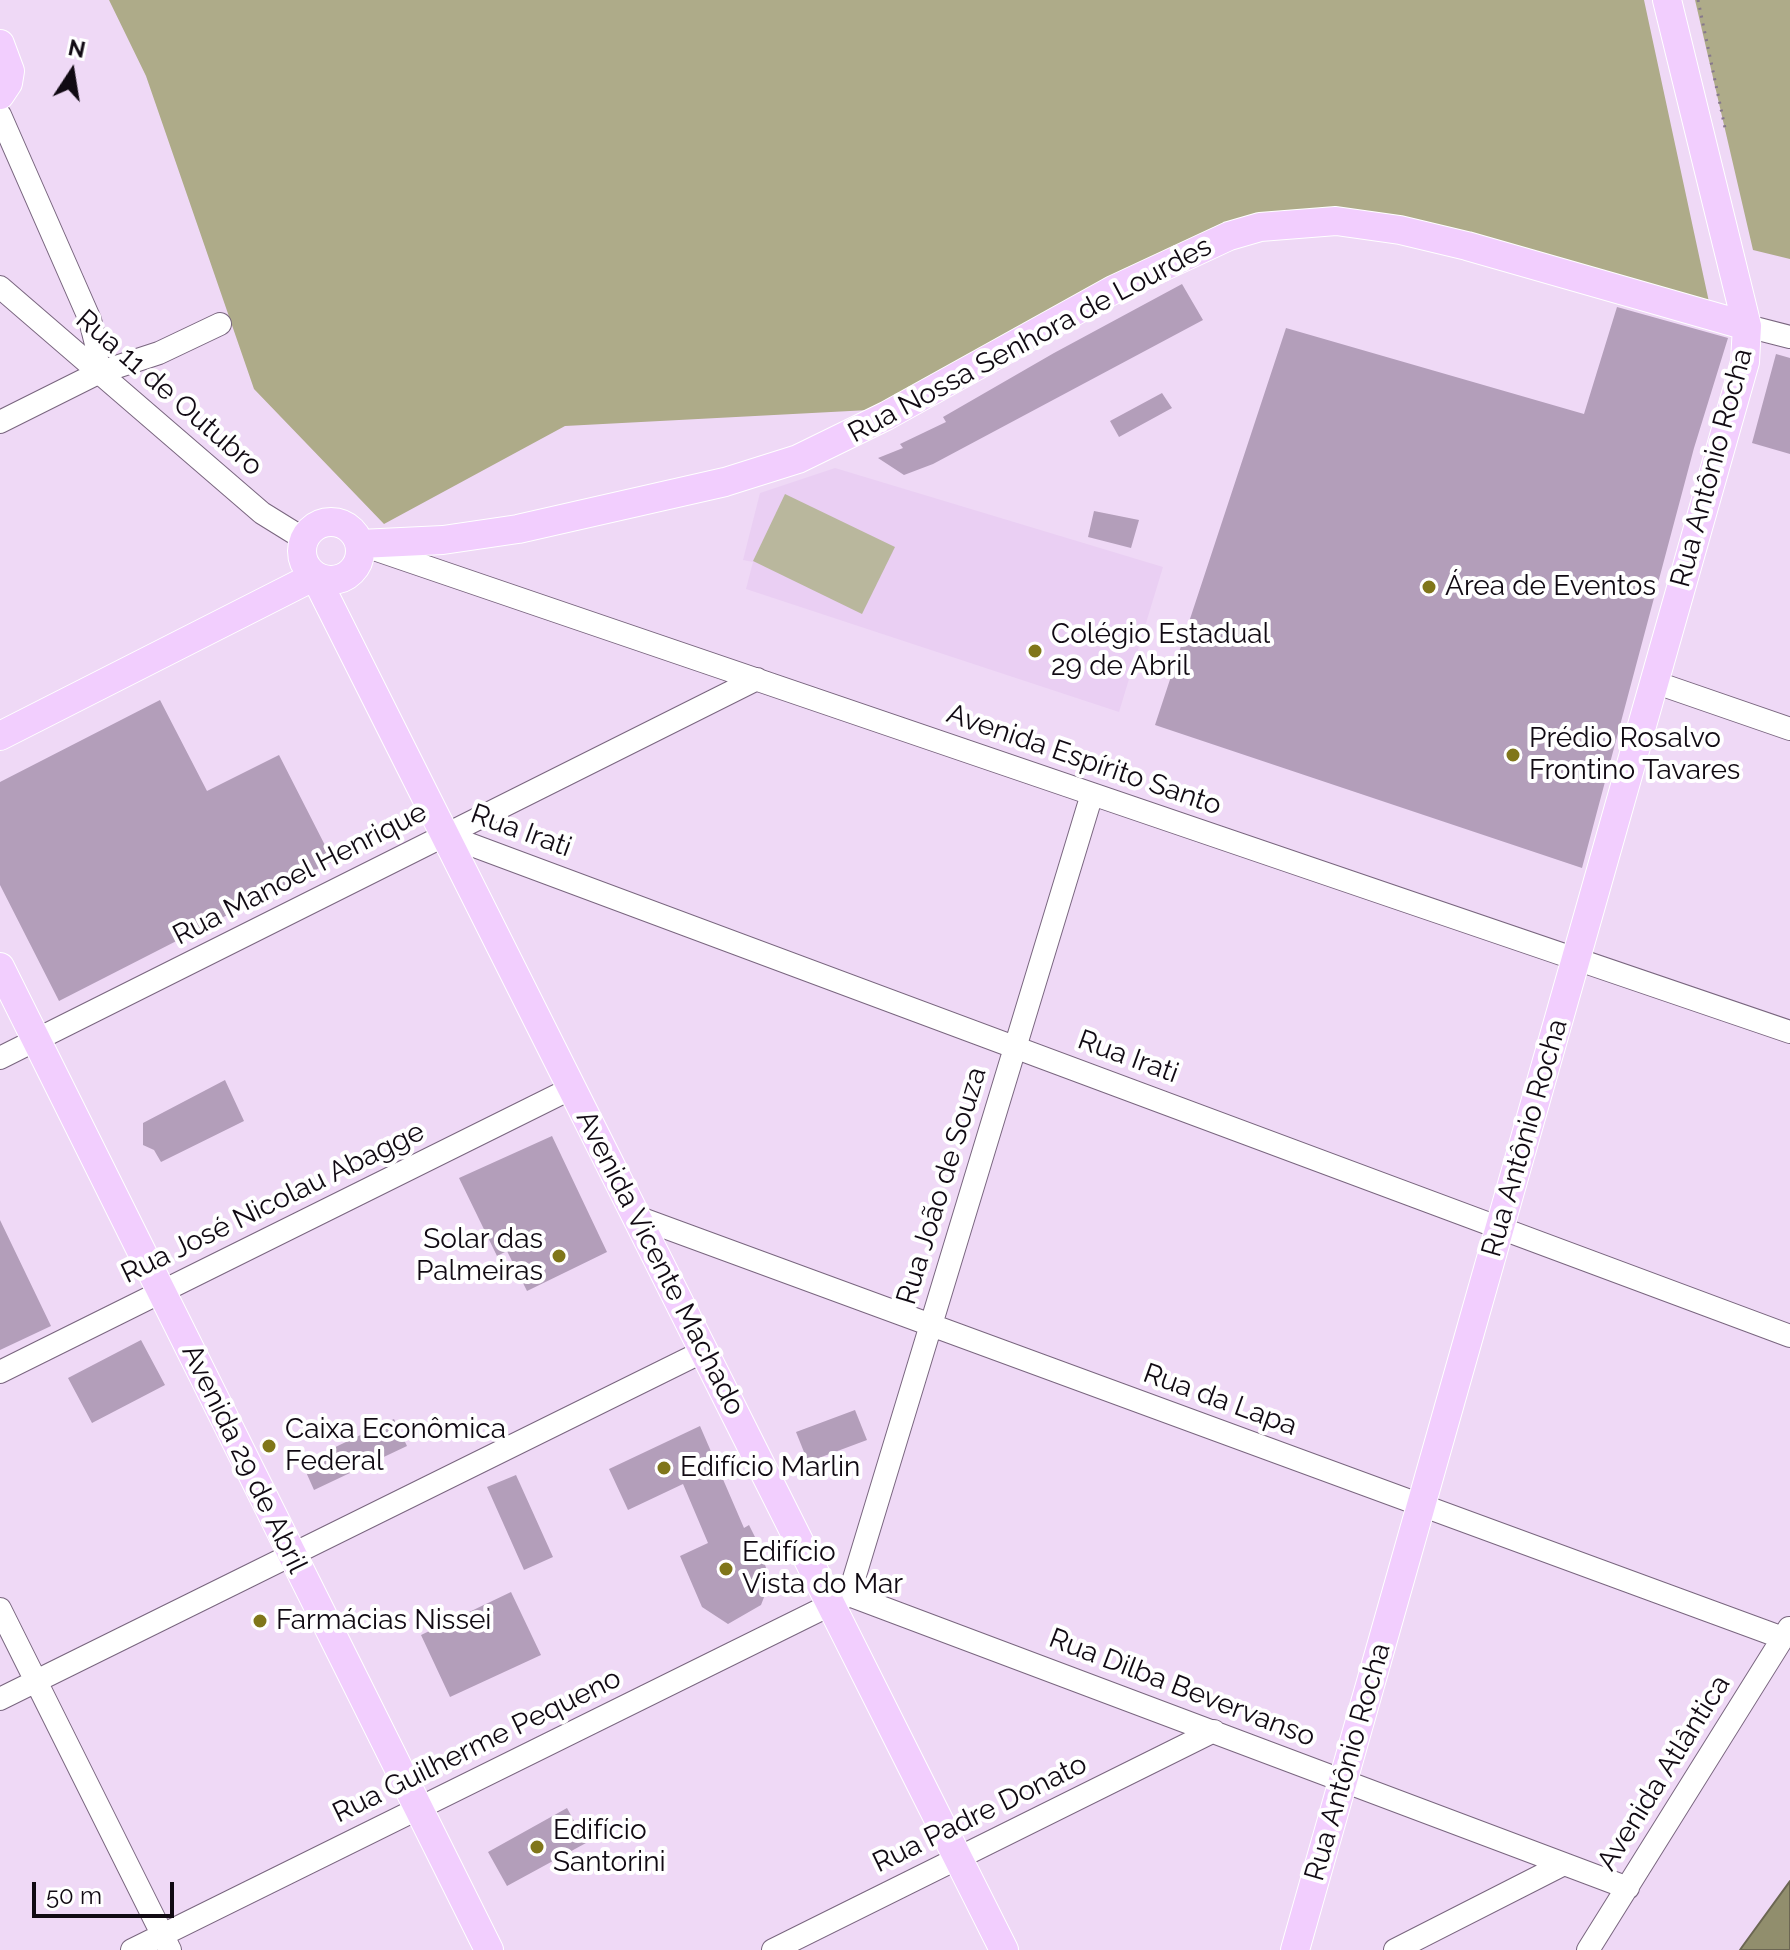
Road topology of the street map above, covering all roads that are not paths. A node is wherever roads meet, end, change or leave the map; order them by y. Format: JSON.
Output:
{"nodes":[{"id":1,"x":1667,"y":0,"type":"edge"},
{"id":2,"x":0,"y":44,"type":"edge"},
{"id":3,"x":0,"y":95,"type":"edge"},
{"id":4,"x":0,"y":115,"type":"edge"},
{"id":5,"x":0,"y":287,"type":"edge"},
{"id":6,"x":220,"y":324,"type":"dead end"},
{"id":7,"x":1747,"y":326,"type":"junction"},
{"id":8,"x":1790,"y":337,"type":"edge"},
{"id":9,"x":98,"y":373,"type":"junction"},
{"id":10,"x":0,"y":422,"type":"edge"},
{"id":11,"x":304,"y":539,"type":"junction"},
{"id":12,"x":360,"y":544,"type":"junction"},
{"id":13,"x":315,"y":576,"type":"junction"},
{"id":14,"x":757,"y":679,"type":"junction"},
{"id":15,"x":1654,"y":682,"type":"junction"},
{"id":16,"x":1790,"y":729,"type":"edge"},
{"id":17,"x":0,"y":736,"type":"edge"},
{"id":18,"x":1092,"y":794,"type":"junction"},
{"id":19,"x":445,"y":835,"type":"junction"},
{"id":20,"x":1576,"y":959,"type":"junction"},
{"id":21,"x":0,"y":967,"type":"edge"},
{"id":22,"x":1790,"y":1032,"type":"edge"},
{"id":23,"x":36,"y":1040,"type":"junction"},
{"id":24,"x":1015,"y":1047,"type":"junction"},
{"id":25,"x":0,"y":1058,"type":"edge"},
{"id":26,"x":572,"y":1088,"type":"junction"},
{"id":27,"x":637,"y":1217,"type":"junction"},
{"id":28,"x":1500,"y":1228,"type":"junction"},
{"id":29,"x":162,"y":1292,"type":"junction"},
{"id":30,"x":931,"y":1325,"type":"junction"},
{"id":31,"x":1790,"y":1336,"type":"edge"},
{"id":32,"x":704,"y":1351,"type":"junction"},
{"id":33,"x":0,"y":1372,"type":"edge"},
{"id":34,"x":1421,"y":1506,"type":"junction"},
{"id":35,"x":292,"y":1555,"type":"junction"},
{"id":36,"x":840,"y":1600,"type":"junction"},
{"id":37,"x":0,"y":1609,"type":"edge"},
{"id":38,"x":1786,"y":1633,"type":"edge"},
{"id":39,"x":36,"y":1681,"type":"junction"},
{"id":40,"x":0,"y":1699,"type":"edge"},
{"id":41,"x":1214,"y":1731,"type":"junction"},
{"id":42,"x":1343,"y":1780,"type":"junction"},
{"id":43,"x":418,"y":1808,"type":"junction"},
{"id":44,"x":958,"y":1858,"type":"junction"},
{"id":45,"x":1564,"y":1864,"type":"junction"},
{"id":46,"x":1628,"y":1888,"type":"junction"},
{"id":47,"x":166,"y":1942,"type":"edge"},
{"id":48,"x":132,"y":1950,"type":"edge"},
{"id":49,"x":489,"y":1950,"type":"edge"},
{"id":50,"x":773,"y":1950,"type":"edge"},
{"id":51,"x":1004,"y":1950,"type":"edge"},
{"id":52,"x":1295,"y":1950,"type":"edge"},
{"id":53,"x":1395,"y":1950,"type":"edge"},
{"id":54,"x":1588,"y":1950,"type":"edge"}],
"edges":[{"from":1,"to":7,"type":"main road","name":"Rua Antônio Rocha"},
{"from":2,"to":3,"type":"main road"},
{"from":4,"to":9,"type":"street"},
{"from":5,"to":9,"type":"street","name":"Rua 11 de Outubro"},
{"from":6,"to":9,"type":"street"},
{"from":7,"to":8,"type":"street"},
{"from":7,"to":12,"type":"main road","name":"Rua Nossa Senhora de Lourdes"},
{"from":7,"to":15,"type":"main road","name":"Rua Antônio Rocha"},
{"from":9,"to":10,"type":"street"},
{"from":9,"to":11,"type":"street","name":"Rua 11 de Outubro"},
{"from":11,"to":12,"type":"main road"},
{"from":11,"to":13,"type":"main road"},
{"from":12,"to":13,"type":"main road"},
{"from":12,"to":14,"type":"street","name":"Avenida Espírito Santo"},
{"from":13,"to":17,"type":"main road"},
{"from":13,"to":19,"type":"main road","name":"Avenida Vicente Machado"},
{"from":14,"to":18,"type":"street","name":"Avenida Espírito Santo"},
{"from":14,"to":19,"type":"street","name":"Rua Manoel Henrique"},
{"from":15,"to":16,"type":"street"},
{"from":15,"to":20,"type":"main road","name":"Rua Antônio Rocha"},
{"from":18,"to":20,"type":"street","name":"Avenida Espírito Santo"},
{"from":18,"to":24,"type":"street","name":"Rua João de Souza"},
{"from":19,"to":23,"type":"street","name":"Rua Manoel Henrique"},
{"from":19,"to":24,"type":"street","name":"Rua Irati"},
{"from":19,"to":26,"type":"main road","name":"Avenida Vicente Machado"},
{"from":20,"to":22,"type":"street","name":"Avenida Espírito Santo"},
{"from":20,"to":28,"type":"main road","name":"Rua Antônio Rocha"},
{"from":21,"to":23,"type":"main road","name":"Avenida 29 de Abril"},
{"from":23,"to":25,"type":"street","name":"Rua Manoel Henrique"},
{"from":23,"to":29,"type":"main road","name":"Avenida 29 de Abril"},
{"from":24,"to":28,"type":"street","name":"Rua Irati"},
{"from":24,"to":30,"type":"street","name":"Rua João de Souza"},
{"from":26,"to":27,"type":"main road","name":"Avenida Vicente Machado"},
{"from":26,"to":29,"type":"street","name":"Rua José Nicolau Abagge"},
{"from":27,"to":30,"type":"street","name":"Rua da Lapa"},
{"from":27,"to":32,"type":"main road","name":"Avenida Vicente Machado"},
{"from":28,"to":31,"type":"street","name":"Rua Irati"},
{"from":28,"to":34,"type":"main road","name":"Rua Antônio Rocha"},
{"from":29,"to":33,"type":"street","name":"Rua José Nicolau Abagge"},
{"from":29,"to":35,"type":"main road","name":"Avenida 29 de Abril"},
{"from":30,"to":34,"type":"street","name":"Rua da Lapa"},
{"from":30,"to":36,"type":"street","name":"Rua João de Souza"},
{"from":32,"to":35,"type":"street"},
{"from":32,"to":36,"type":"main road","name":"Avenida Vicente Machado"},
{"from":34,"to":38,"type":"street","name":"Rua da Lapa"},
{"from":34,"to":42,"type":"main road","name":"Rua Antônio Rocha"},
{"from":35,"to":39,"type":"street"},
{"from":35,"to":43,"type":"main road","name":"Avenida 29 de Abril"},
{"from":36,"to":41,"type":"street","name":"Rua Dilba Bevervanso"},
{"from":36,"to":43,"type":"street","name":"Rua Guilherme Pequeno"},
{"from":36,"to":44,"type":"main road","name":"Avenida Vicente Machado"},
{"from":37,"to":39,"type":"street"},
{"from":38,"to":46,"type":"street","name":"Avenida Atlântica"},
{"from":39,"to":40,"type":"street"},
{"from":39,"to":47,"type":"street"},
{"from":41,"to":42,"type":"street","name":"Rua Dilba Bevervanso"},
{"from":41,"to":44,"type":"street","name":"Rua Padre Donato"},
{"from":42,"to":45,"type":"street","name":"Rua Dilba Bevervanso"},
{"from":42,"to":52,"type":"main road","name":"Rua Antônio Rocha"},
{"from":43,"to":47,"type":"street","name":"Rua Guilherme Pequeno"},
{"from":43,"to":49,"type":"main road","name":"Avenida 29 de Abril"},
{"from":44,"to":50,"type":"street","name":"Rua Padre Donato"},
{"from":44,"to":51,"type":"main road","name":"Avenida Vicente Machado"},
{"from":45,"to":46,"type":"street","name":"Rua Dilba Bevervanso"},
{"from":45,"to":53,"type":"street"},
{"from":46,"to":54,"type":"street","name":"Avenida Atlântica"},
{"from":47,"to":48,"type":"street","name":"Rua Guilherme Pequeno"}]}
